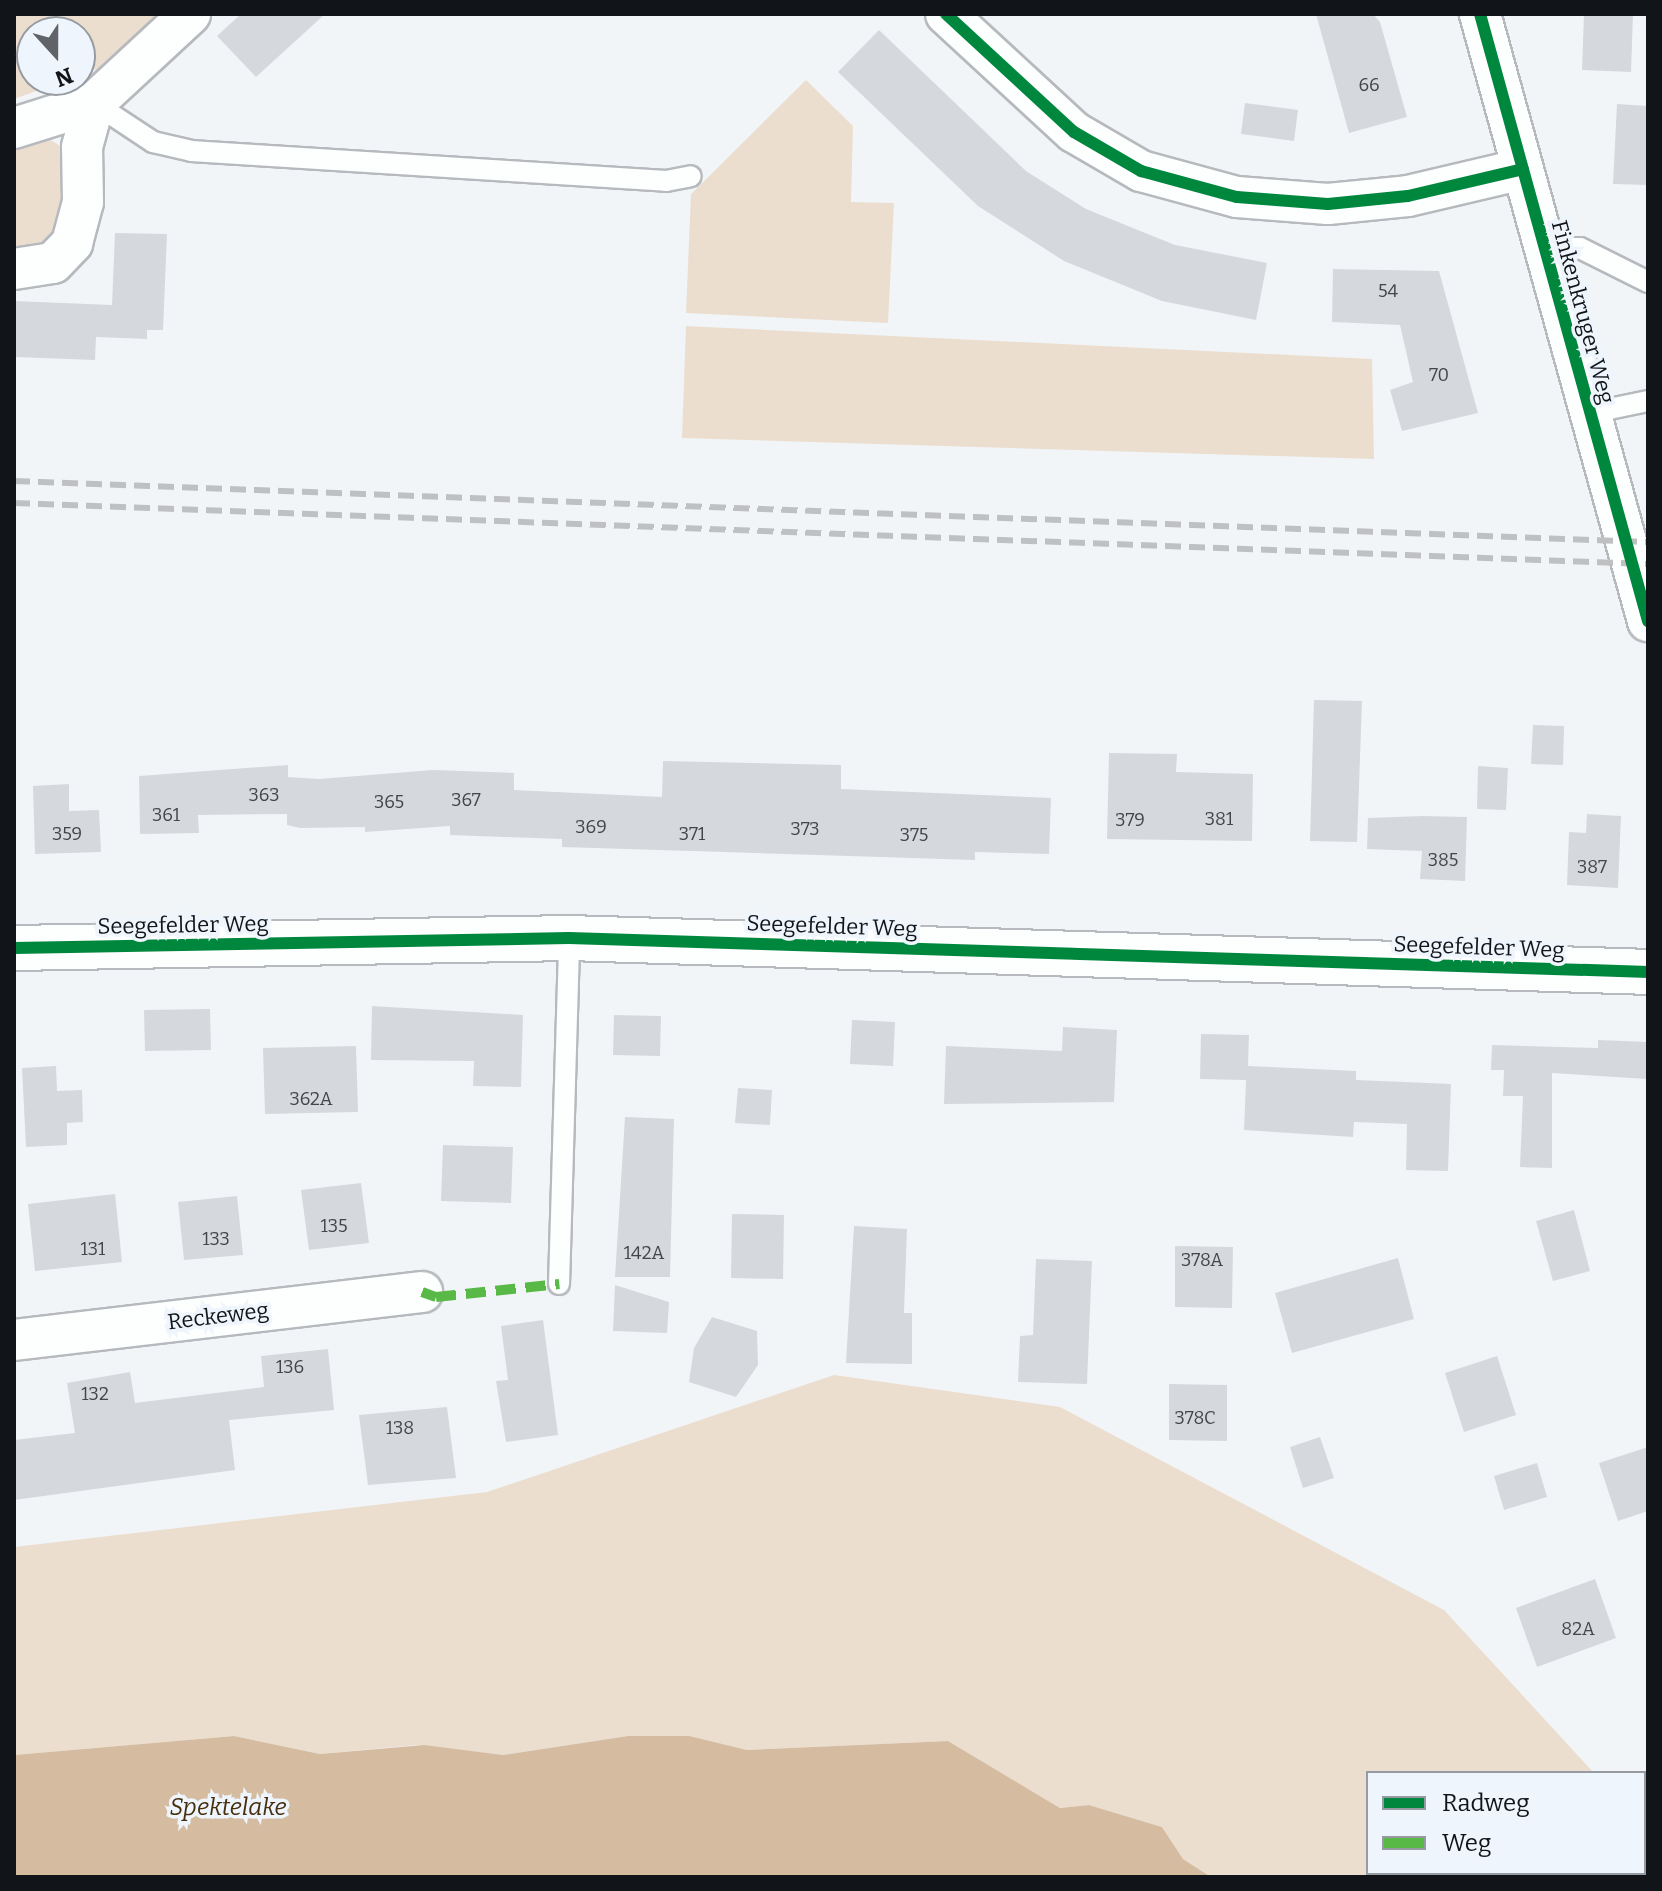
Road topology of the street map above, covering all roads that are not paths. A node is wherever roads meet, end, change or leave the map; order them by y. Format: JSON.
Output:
{"nodes":[{"id":1,"x":190,"y":14,"type":"edge"},
{"id":2,"x":946,"y":14,"type":"edge"},
{"id":3,"x":1480,"y":14,"type":"edge"},
{"id":4,"x":94,"y":103,"type":"junction"},
{"id":5,"x":14,"y":128,"type":"edge"},
{"id":6,"x":1523,"y":169,"type":"junction"},
{"id":7,"x":691,"y":176,"type":"dead end"},
{"id":8,"x":1544,"y":248,"type":"junction"},
{"id":9,"x":14,"y":269,"type":"edge"},
{"id":10,"x":1648,"y":282,"type":"edge"},
{"id":11,"x":1648,"y":401,"type":"edge"},
{"id":12,"x":1590,"y":413,"type":"junction"},
{"id":13,"x":1648,"y":621,"type":"edge"},
{"id":14,"x":569,"y":938,"type":"junction"},
{"id":15,"x":14,"y":948,"type":"edge"},
{"id":16,"x":1648,"y":972,"type":"edge"},
{"id":17,"x":559,"y":1284,"type":"dead end"},
{"id":18,"x":422,"y":1292,"type":"dead end"},
{"id":19,"x":14,"y":1340,"type":"edge"}],
"edges":[{"from":1,"to":4,"type":"street"},
{"from":2,"to":6,"type":"street"},
{"from":3,"to":6,"type":"street","name":"Finkenkruger Weg"},
{"from":4,"to":5,"type":"street"},
{"from":4,"to":7,"type":"lane"},
{"from":4,"to":9,"type":"street"},
{"from":6,"to":8,"type":"street","name":"Finkenkruger Weg"},
{"from":8,"to":10,"type":"lane"},
{"from":8,"to":12,"type":"street","name":"Finkenkruger Weg"},
{"from":11,"to":12,"type":"lane"},
{"from":12,"to":13,"type":"street","name":"Finkenkruger Weg"},
{"from":14,"to":15,"type":"street","name":"Seegefelder Weg"},
{"from":14,"to":16,"type":"street","name":"Seegefelder Weg"},
{"from":14,"to":17,"type":"lane"},
{"from":18,"to":19,"type":"street","name":"Reckeweg"}]}
